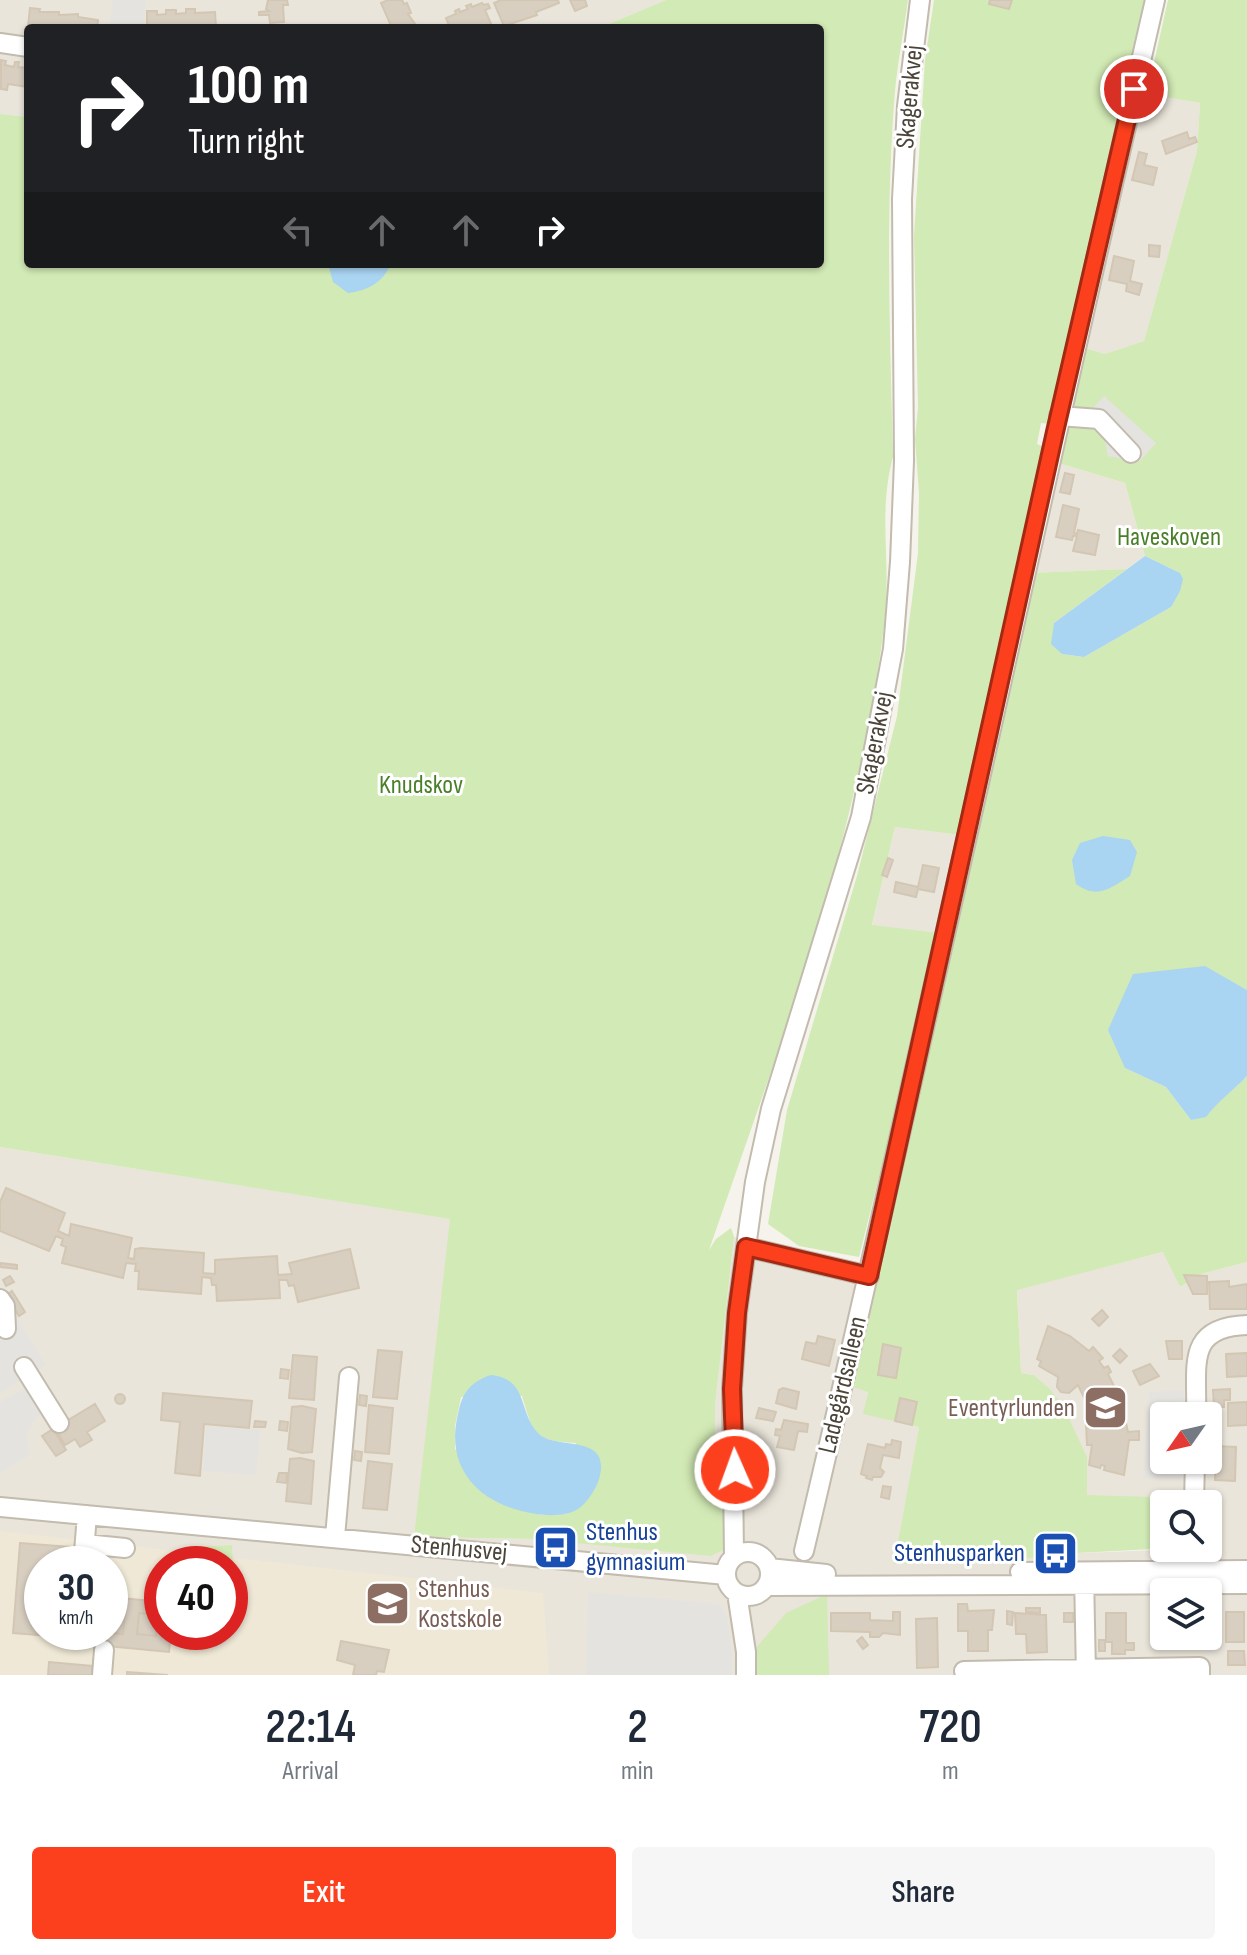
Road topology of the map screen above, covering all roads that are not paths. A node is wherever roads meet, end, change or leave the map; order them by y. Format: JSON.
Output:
{"nodes":[{"id":1,"x":920,"y":0,"type":"edge"},
{"id":2,"x":1155,"y":0,"type":"edge"},
{"id":3,"x":0,"y":43,"type":"edge"},
{"id":4,"x":24,"y":46,"type":"edge"},
{"id":5,"x":1059,"y":416,"type":"junction"},
{"id":6,"x":1131,"y":453,"type":"dead end"},
{"id":7,"x":746,"y":1247,"type":"junction"},
{"id":8,"x":869,"y":1276,"type":"junction"},
{"id":9,"x":0,"y":1299,"type":"edge"},
{"id":10,"x":1247,"y":1325,"type":"edge"},
{"id":11,"x":6,"y":1329,"type":"dead end"},
{"id":12,"x":24,"y":1367,"type":"dead end"},
{"id":13,"x":349,"y":1377,"type":"dead end"},
{"id":14,"x":1193,"y":1402,"type":"edge"},
{"id":15,"x":59,"y":1423,"type":"dead end"},
{"id":16,"x":0,"y":1507,"type":"edge"},
{"id":17,"x":87,"y":1515,"type":"junction"},
{"id":18,"x":335,"y":1537,"type":"junction"},
{"id":19,"x":85,"y":1544,"type":"joint"},
{"id":20,"x":105,"y":1546,"type":"edge"},
{"id":21,"x":804,"y":1551,"type":"dead end"},
{"id":22,"x":743,"y":1554,"type":"junction"},
{"id":23,"x":1193,"y":1562,"type":"edge"},
{"id":24,"x":1247,"y":1570,"type":"edge"},
{"id":25,"x":1111,"y":1571,"type":"junction"},
{"id":26,"x":1027,"y":1572,"type":"junction"},
{"id":27,"x":726,"y":1575,"type":"junction"},
{"id":28,"x":1192,"y":1577,"type":"junction"},
{"id":29,"x":1084,"y":1578,"type":"junction"},
{"id":30,"x":764,"y":1583,"type":"junction"},
{"id":31,"x":1144,"y":1584,"type":"junction"},
{"id":32,"x":1224,"y":1584,"type":"junction"},
{"id":33,"x":1247,"y":1584,"type":"edge"},
{"id":34,"x":737,"y":1593,"type":"junction"},
{"id":35,"x":104,"y":1650,"type":"dead end"},
{"id":36,"x":743,"y":1662,"type":"edge"},
{"id":37,"x":964,"y":1671,"type":"dead end"},
{"id":38,"x":1086,"y":1672,"type":"edge"},
{"id":39,"x":102,"y":1675,"type":"edge"},
{"id":40,"x":1200,"y":1675,"type":"edge"}],
"edges":[{"from":1,"to":7,"type":"street","name":"Skagerakvej"},
{"from":2,"to":5,"type":"street","name":"Ladegårdsalleen"},
{"from":3,"to":4,"type":"street"},
{"from":5,"to":6,"type":"street"},
{"from":5,"to":8,"type":"street","name":"Ladegårdsalleen"},
{"from":7,"to":8,"type":"street"},
{"from":7,"to":22,"type":"street","name":"Skagerakvej"},
{"from":8,"to":21,"type":"street","name":"Ladegårdsalleen"},
{"from":9,"to":11,"type":"street"},
{"from":10,"to":14,"type":"street"},
{"from":12,"to":15,"type":"street"},
{"from":13,"to":18,"type":"street"},
{"from":16,"to":17,"type":"street","name":"Stenhusvej"},
{"from":17,"to":18,"type":"street","name":"Stenhusvej"},
{"from":17,"to":19,"type":"street"},
{"from":18,"to":27,"type":"street","name":"Stenhusvej"},
{"from":19,"to":20,"type":"street"},
{"from":22,"to":27,"type":"street"},
{"from":22,"to":30,"type":"street"},
{"from":23,"to":28,"type":"street"},
{"from":24,"to":28,"type":"street"},
{"from":25,"to":26,"type":"street"},
{"from":25,"to":28,"type":"street"},
{"from":25,"to":29,"type":"street"},
{"from":26,"to":29,"type":"street"},
{"from":26,"to":30,"type":"street"},
{"from":27,"to":34,"type":"street"},
{"from":28,"to":31,"type":"street"},
{"from":28,"to":32,"type":"street"},
{"from":29,"to":30,"type":"street"},
{"from":29,"to":31,"type":"street"},
{"from":29,"to":38,"type":"street"},
{"from":30,"to":34,"type":"street"},
{"from":30,"to":36,"type":"street"},
{"from":31,"to":32,"type":"street"},
{"from":32,"to":33,"type":"street"},
{"from":34,"to":36,"type":"street"},
{"from":35,"to":39,"type":"street"},
{"from":37,"to":38,"type":"street"},
{"from":38,"to":40,"type":"street"}]}
